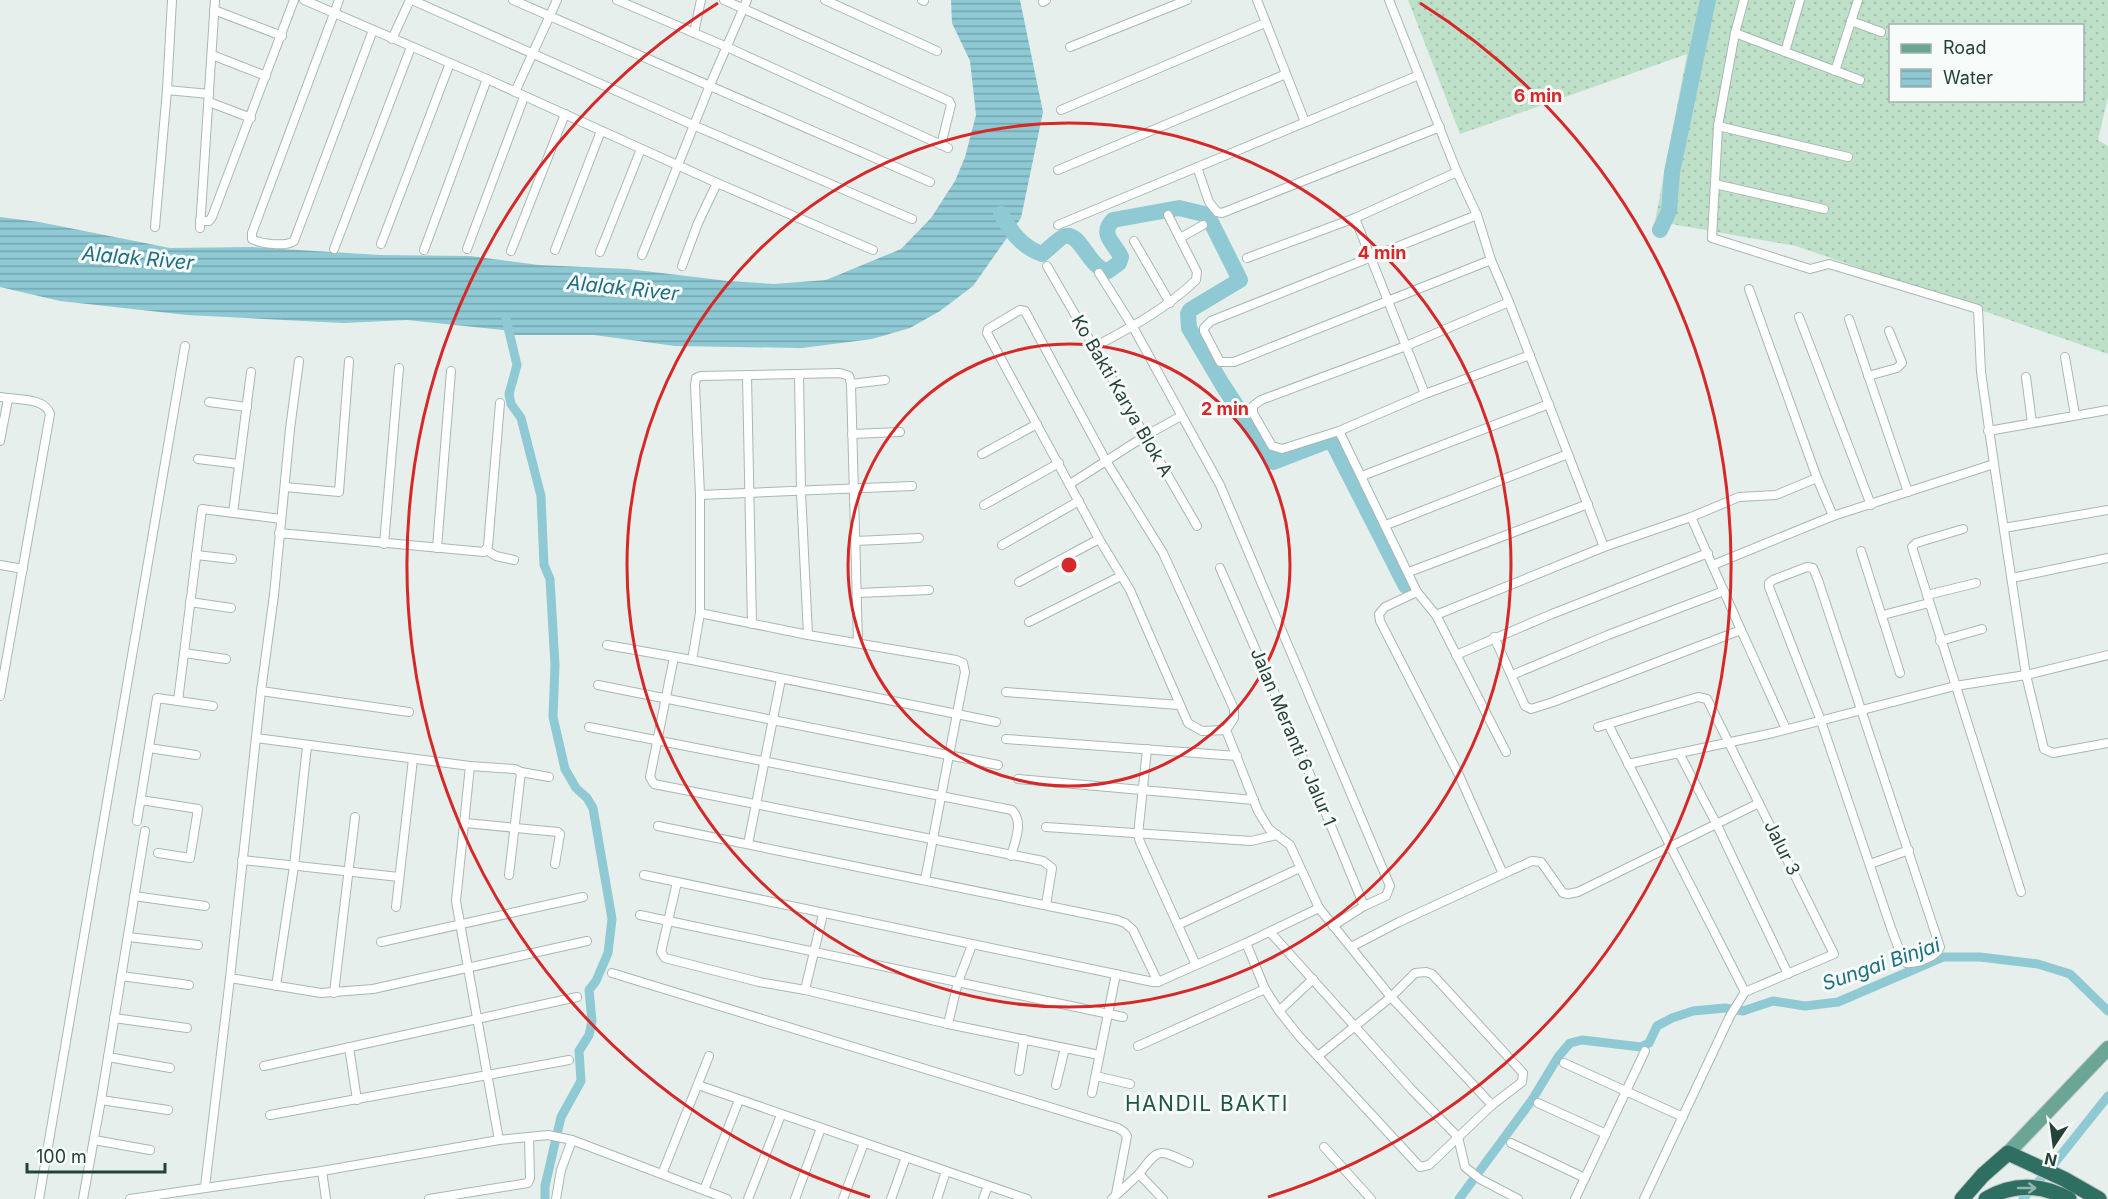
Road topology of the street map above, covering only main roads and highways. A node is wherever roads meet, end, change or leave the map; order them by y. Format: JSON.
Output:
{"nodes":[{"id":1,"x":2108,"y":1048,"type":"edge"},
{"id":2,"x":2008,"y":1153,"type":"junction"},
{"id":3,"x":1962,"y":1199,"type":"edge"},
{"id":4,"x":1986,"y":1199,"type":"edge"},
{"id":5,"x":2068,"y":1199,"type":"edge"},
{"id":6,"x":2098,"y":1199,"type":"edge"}],
"edges":[{"from":1,"to":2,"type":"main road"},
{"from":2,"to":3,"type":"highway"},
{"from":2,"to":6,"type":"highway"},
{"from":4,"to":5,"type":"highway","one_way":true}]}
